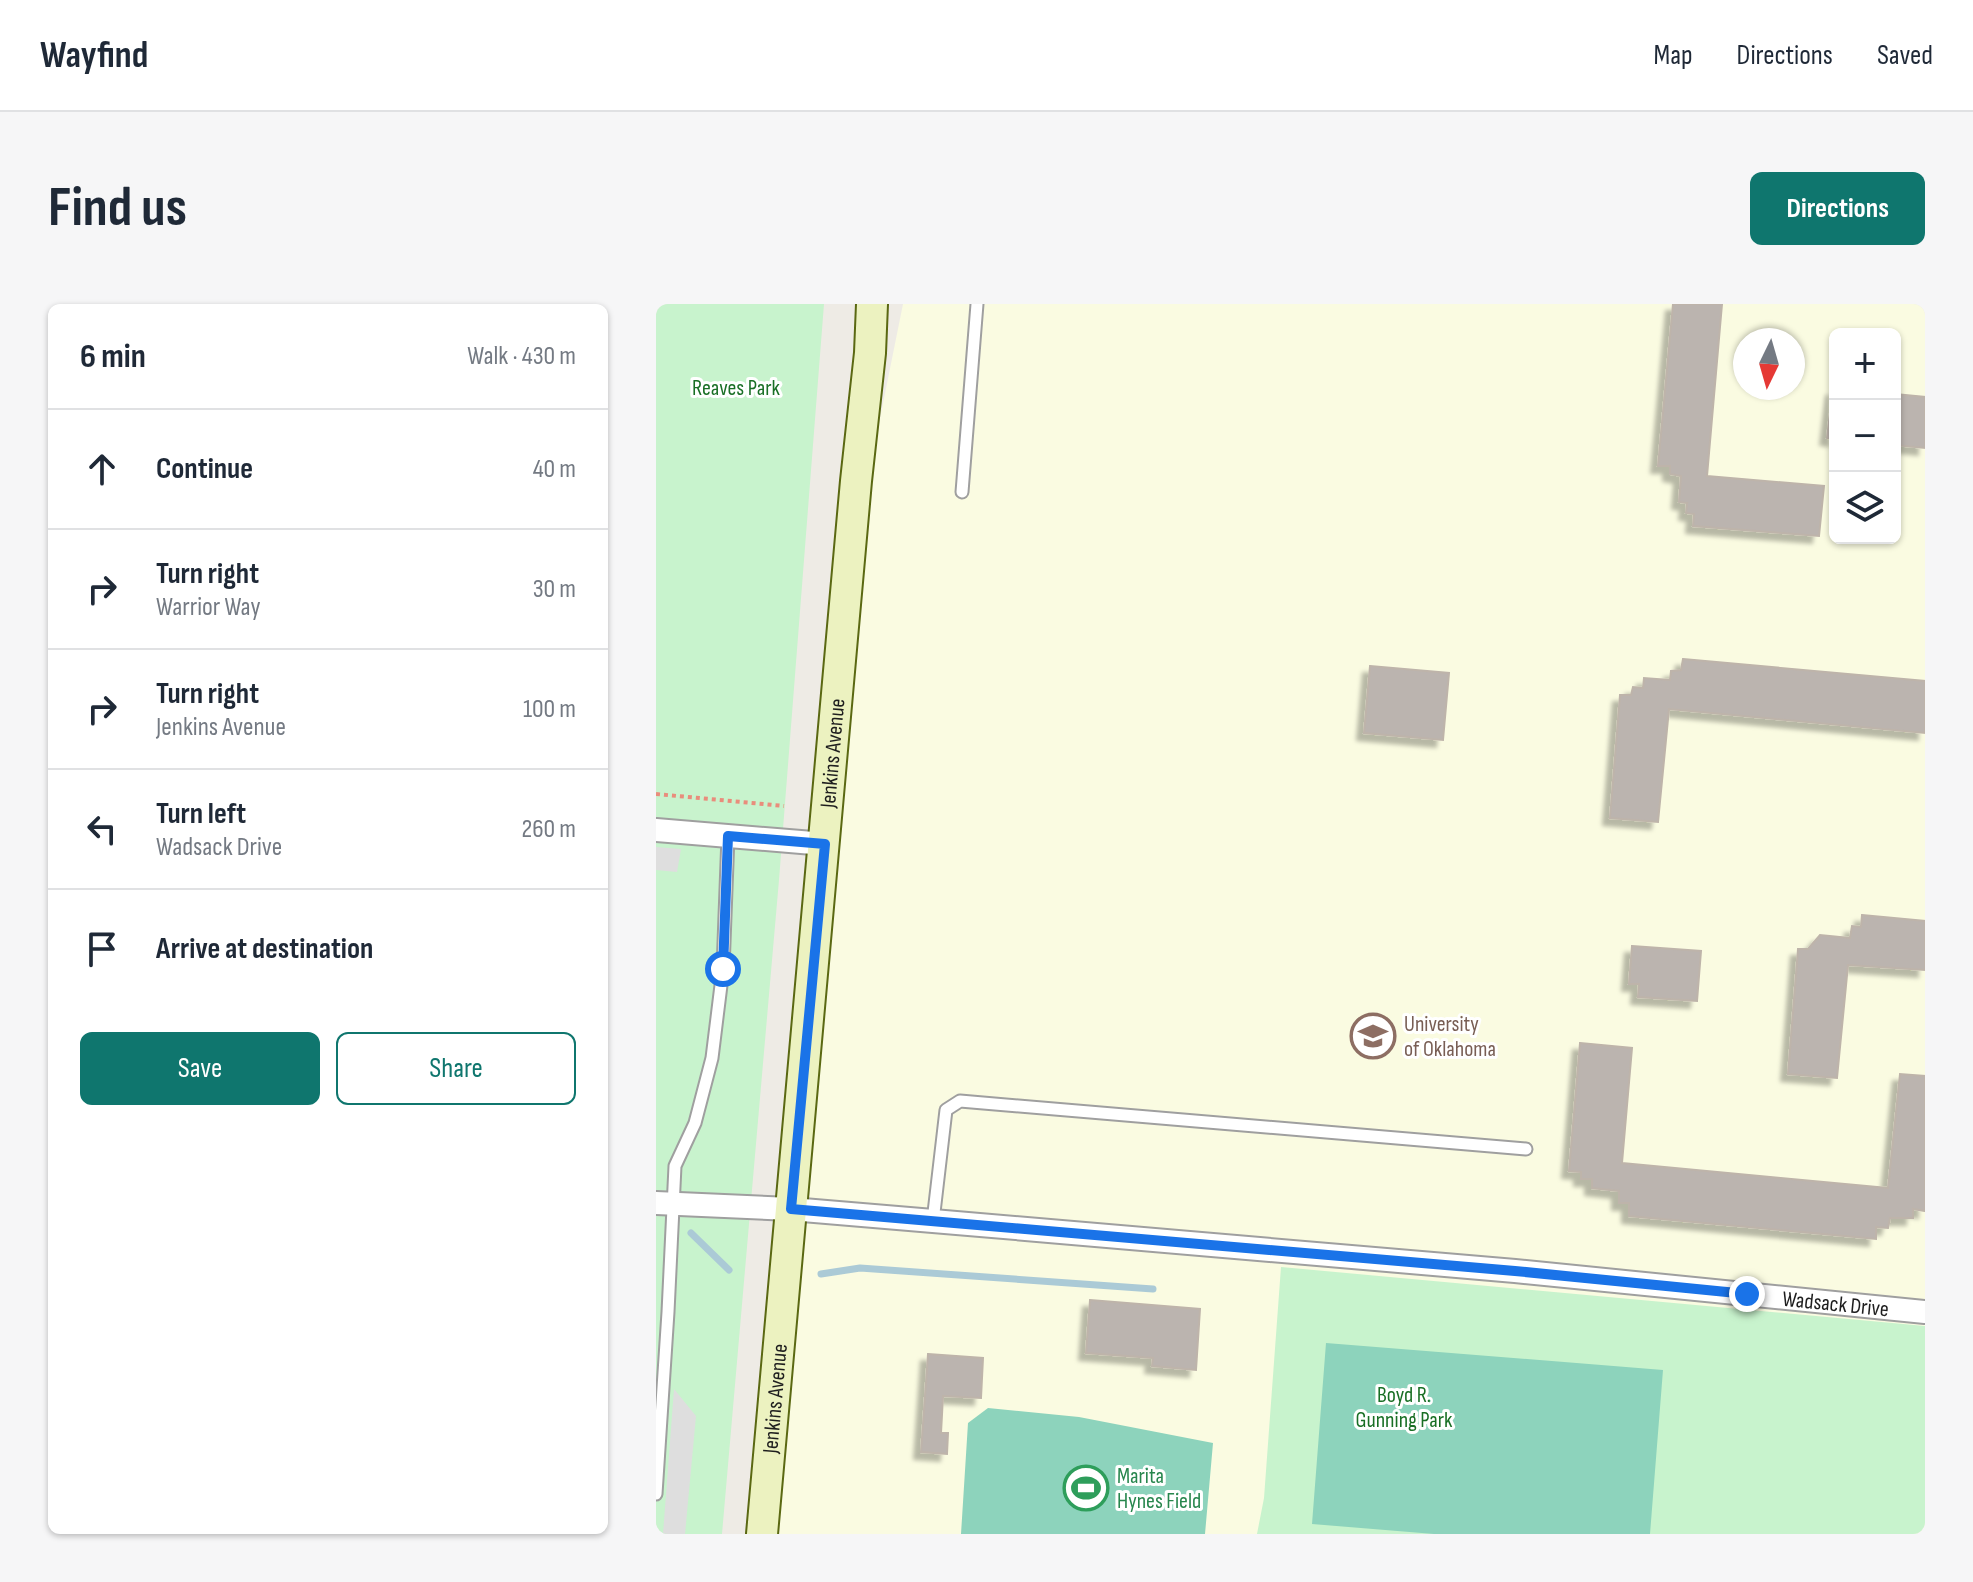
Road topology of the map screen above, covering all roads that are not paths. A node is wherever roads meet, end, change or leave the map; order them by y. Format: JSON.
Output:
{"nodes":[{"id":1,"x":872,"y":304,"type":"edge"},
{"id":2,"x":882,"y":304,"type":"edge"},
{"id":3,"x":977,"y":304,"type":"edge"},
{"id":4,"x":870,"y":353,"type":"junction"},
{"id":5,"x":962,"y":492,"type":"dead end"},
{"id":6,"x":656,"y":830,"type":"edge"},
{"id":7,"x":728,"y":836,"type":"junction"},
{"id":8,"x":825,"y":844,"type":"junction"},
{"id":9,"x":1526,"y":1149,"type":"dead end"},
{"id":10,"x":665,"y":1203,"type":"edge"},
{"id":11,"x":791,"y":1209,"type":"junction"},
{"id":12,"x":933,"y":1221,"type":"junction"},
{"id":13,"x":1925,"y":1312,"type":"edge"},
{"id":14,"x":656,"y":1494,"type":"edge"},
{"id":15,"x":762,"y":1534,"type":"edge"}],
"edges":[{"from":1,"to":4,"type":"street","name":"Jenkins Avenue"},
{"from":2,"to":4,"type":"street","name":"Jenkins Avenue"},
{"from":3,"to":5,"type":"lane"},
{"from":4,"to":8,"type":"street","name":"Jenkins Avenue"},
{"from":6,"to":7,"type":"street"},
{"from":7,"to":8,"type":"street"},
{"from":7,"to":10,"type":"lane"},
{"from":8,"to":11,"type":"street","name":"Jenkins Avenue"},
{"from":9,"to":12,"type":"lane"},
{"from":10,"to":11,"type":"street","name":"Wadsack Drive"},
{"from":10,"to":14,"type":"lane"},
{"from":11,"to":12,"type":"street","name":"Wadsack Drive"},
{"from":11,"to":15,"type":"street","name":"Jenkins Avenue"},
{"from":12,"to":13,"type":"street","name":"Wadsack Drive"}]}
